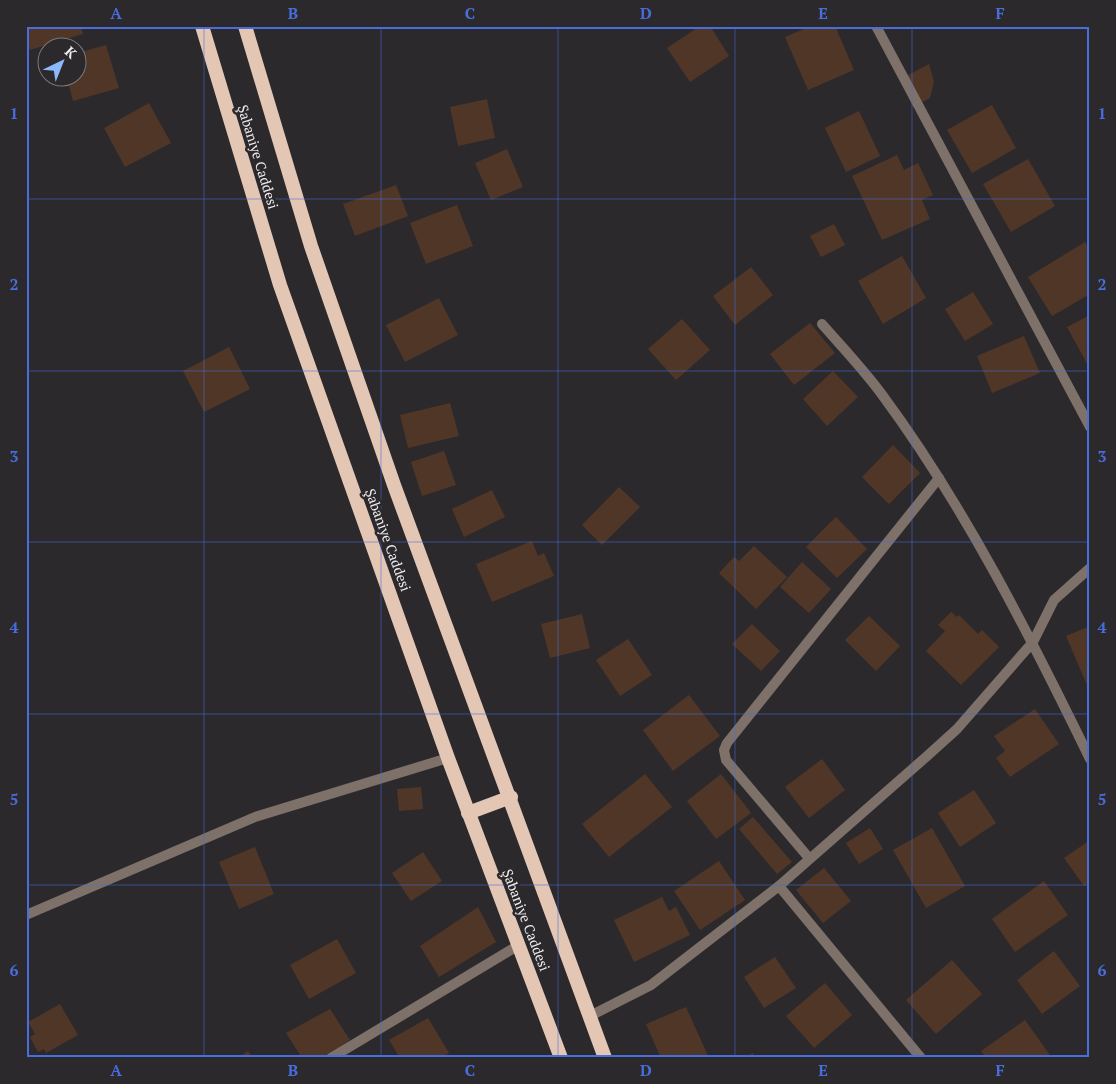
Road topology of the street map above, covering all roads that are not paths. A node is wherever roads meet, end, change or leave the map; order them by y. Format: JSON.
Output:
{"nodes":[{"id":1,"x":202,"y":26,"type":"edge"},
{"id":2,"x":245,"y":26,"type":"edge"},
{"id":3,"x":876,"y":26,"type":"edge"},
{"id":4,"x":822,"y":324,"type":"dead end"},
{"id":5,"x":1090,"y":427,"type":"edge"},
{"id":6,"x":939,"y":478,"type":"junction"},
{"id":7,"x":1090,"y":568,"type":"edge"},
{"id":8,"x":1033,"y":642,"type":"junction"},
{"id":9,"x":448,"y":758,"type":"junction"},
{"id":10,"x":1090,"y":759,"type":"edge"},
{"id":11,"x":511,"y":797,"type":"junction"},
{"id":12,"x":468,"y":813,"type":"junction"},
{"id":13,"x":809,"y":858,"type":"junction"},
{"id":14,"x":779,"y":886,"type":"junction"},
{"id":15,"x":26,"y":915,"type":"edge"},
{"id":16,"x":518,"y":944,"type":"junction"},
{"id":17,"x":590,"y":1016,"type":"junction"},
{"id":18,"x":331,"y":1058,"type":"edge"},
{"id":19,"x":561,"y":1058,"type":"edge"},
{"id":20,"x":606,"y":1058,"type":"edge"},
{"id":21,"x":921,"y":1058,"type":"edge"}],
"edges":[{"from":1,"to":9,"type":"highway","name":"Şabaniye Caddesi"},
{"from":2,"to":11,"type":"highway"},
{"from":3,"to":5,"type":"street"},
{"from":4,"to":6,"type":"street"},
{"from":6,"to":8,"type":"street"},
{"from":6,"to":13,"type":"street"},
{"from":7,"to":8,"type":"street"},
{"from":8,"to":10,"type":"street"},
{"from":8,"to":13,"type":"street"},
{"from":9,"to":12,"type":"highway","name":"Şabaniye Caddesi"},
{"from":9,"to":15,"type":"street"},
{"from":11,"to":12,"type":"highway"},
{"from":11,"to":17,"type":"highway"},
{"from":12,"to":16,"type":"highway","name":"Şabaniye Caddesi"},
{"from":13,"to":14,"type":"street"},
{"from":14,"to":17,"type":"street"},
{"from":14,"to":21,"type":"street"},
{"from":16,"to":18,"type":"street"},
{"from":16,"to":19,"type":"highway","name":"Şabaniye Caddesi"},
{"from":17,"to":20,"type":"highway"}]}
